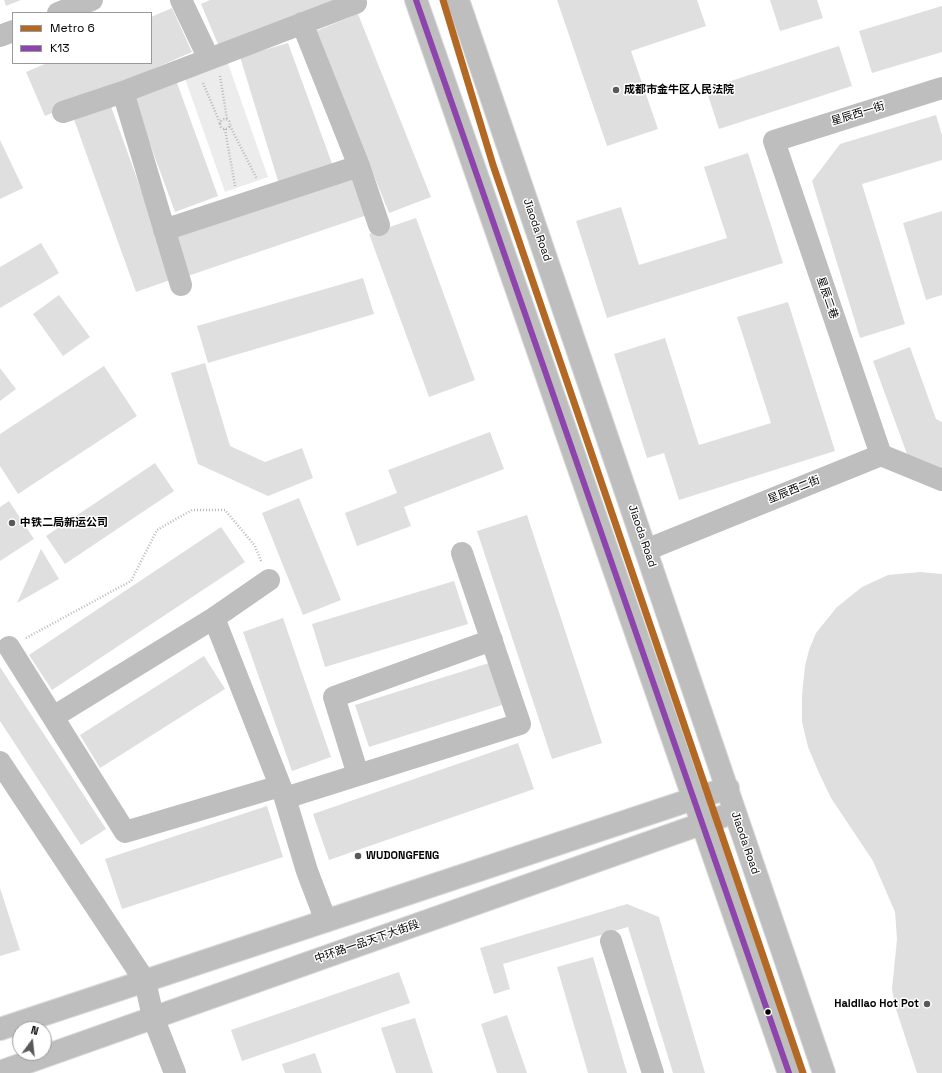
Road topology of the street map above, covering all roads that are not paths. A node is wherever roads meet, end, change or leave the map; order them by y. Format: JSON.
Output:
{"nodes":[{"id":1,"x":92,"y":0,"type":"edge"},
{"id":2,"x":181,"y":0,"type":"edge"},
{"id":3,"x":416,"y":0,"type":"edge"},
{"id":4,"x":458,"y":0,"type":"edge"},
{"id":5,"x":356,"y":3,"type":"dead end"},
{"id":6,"x":61,"y":12,"type":"edge"},
{"id":7,"x":302,"y":23,"type":"junction"},
{"id":8,"x":12,"y":30,"type":"edge"},
{"id":9,"x":0,"y":36,"type":"edge"},
{"id":10,"x":207,"y":60,"type":"junction"},
{"id":11,"x":942,"y":88,"type":"edge"},
{"id":12,"x":122,"y":92,"type":"junction"},
{"id":13,"x":63,"y":112,"type":"dead end"},
{"id":14,"x":774,"y":141,"type":"joint"},
{"id":15,"x":359,"y":166,"type":"junction"},
{"id":16,"x":379,"y":225,"type":"dead end"},
{"id":17,"x":164,"y":230,"type":"junction"},
{"id":18,"x":181,"y":285,"type":"dead end"},
{"id":19,"x":881,"y":455,"type":"junction"},
{"id":20,"x":942,"y":480,"type":"edge"},
{"id":21,"x":646,"y":550,"type":"junction"},
{"id":22,"x":462,"y":553,"type":"dead end"},
{"id":23,"x":269,"y":580,"type":"road end"},
{"id":24,"x":214,"y":618,"type":"junction"},
{"id":25,"x":492,"y":640,"type":"junction"},
{"id":26,"x":9,"y":647,"type":"road end"},
{"id":27,"x":53,"y":717,"type":"junction"},
{"id":28,"x":0,"y":762,"type":"edge"},
{"id":29,"x":358,"y":775,"type":"junction"},
{"id":30,"x":728,"y":788,"type":"junction"},
{"id":31,"x":283,"y":792,"type":"junction"},
{"id":32,"x":693,"y":799,"type":"junction"},
{"id":33,"x":735,"y":812,"type":"junction"},
{"id":34,"x":702,"y":824,"type":"junction"},
{"id":35,"x":326,"y":921,"type":"junction"},
{"id":36,"x":611,"y":941,"type":"dead end"},
{"id":37,"x":145,"y":981,"type":"junction"},
{"id":38,"x":153,"y":1017,"type":"junction"},
{"id":39,"x":0,"y":1029,"type":"edge"},
{"id":40,"x":0,"y":1072,"type":"edge"},
{"id":41,"x":175,"y":1073,"type":"edge"},
{"id":42,"x":653,"y":1073,"type":"edge"},
{"id":43,"x":789,"y":1073,"type":"edge"},
{"id":44,"x":824,"y":1073,"type":"edge"}],
"edges":[{"from":1,"to":6,"type":"main road"},
{"from":2,"to":10,"type":"main road"},
{"from":3,"to":32,"type":"main road"},
{"from":4,"to":21,"type":"main road","name":"Jiaoda Road"},
{"from":5,"to":7,"type":"main road"},
{"from":7,"to":10,"type":"main road"},
{"from":7,"to":15,"type":"main road"},
{"from":8,"to":9,"type":"main road"},
{"from":10,"to":12,"type":"main road"},
{"from":11,"to":14,"type":"main road","name":"星辰西一街"},
{"from":12,"to":13,"type":"main road"},
{"from":12,"to":17,"type":"main road"},
{"from":14,"to":19,"type":"main road","name":"星辰二巷"},
{"from":15,"to":16,"type":"main road"},
{"from":15,"to":17,"type":"main road"},
{"from":17,"to":18,"type":"main road"},
{"from":19,"to":20,"type":"main road"},
{"from":19,"to":21,"type":"main road","name":"星辰西二街"},
{"from":21,"to":30,"type":"main road","name":"Jiaoda Road"},
{"from":22,"to":25,"type":"main road"},
{"from":23,"to":24,"type":"main road"},
{"from":24,"to":27,"type":"main road"},
{"from":24,"to":31,"type":"main road"},
{"from":25,"to":29,"type":"main road"},
{"from":25,"to":29,"type":"main road"},
{"from":26,"to":27,"type":"main road"},
{"from":27,"to":31,"type":"main road"},
{"from":28,"to":37,"type":"main road"},
{"from":29,"to":31,"type":"main road"},
{"from":30,"to":32,"type":"main road"},
{"from":30,"to":33,"type":"main road","name":"Jiaoda Road"},
{"from":31,"to":35,"type":"main road"},
{"from":32,"to":34,"type":"main road"},
{"from":32,"to":35,"type":"main road"},
{"from":33,"to":34,"type":"main road","name":"中环路一品天下大街段"},
{"from":33,"to":44,"type":"main road","name":"Jiaoda Road"},
{"from":34,"to":38,"type":"main road","name":"中环路一品天下大街段"},
{"from":34,"to":43,"type":"main road"},
{"from":35,"to":37,"type":"main road"},
{"from":36,"to":42,"type":"main road"},
{"from":37,"to":38,"type":"main road"},
{"from":37,"to":39,"type":"main road"},
{"from":38,"to":40,"type":"main road","name":"中环路一品天下大街段"},
{"from":38,"to":41,"type":"main road"}]}
